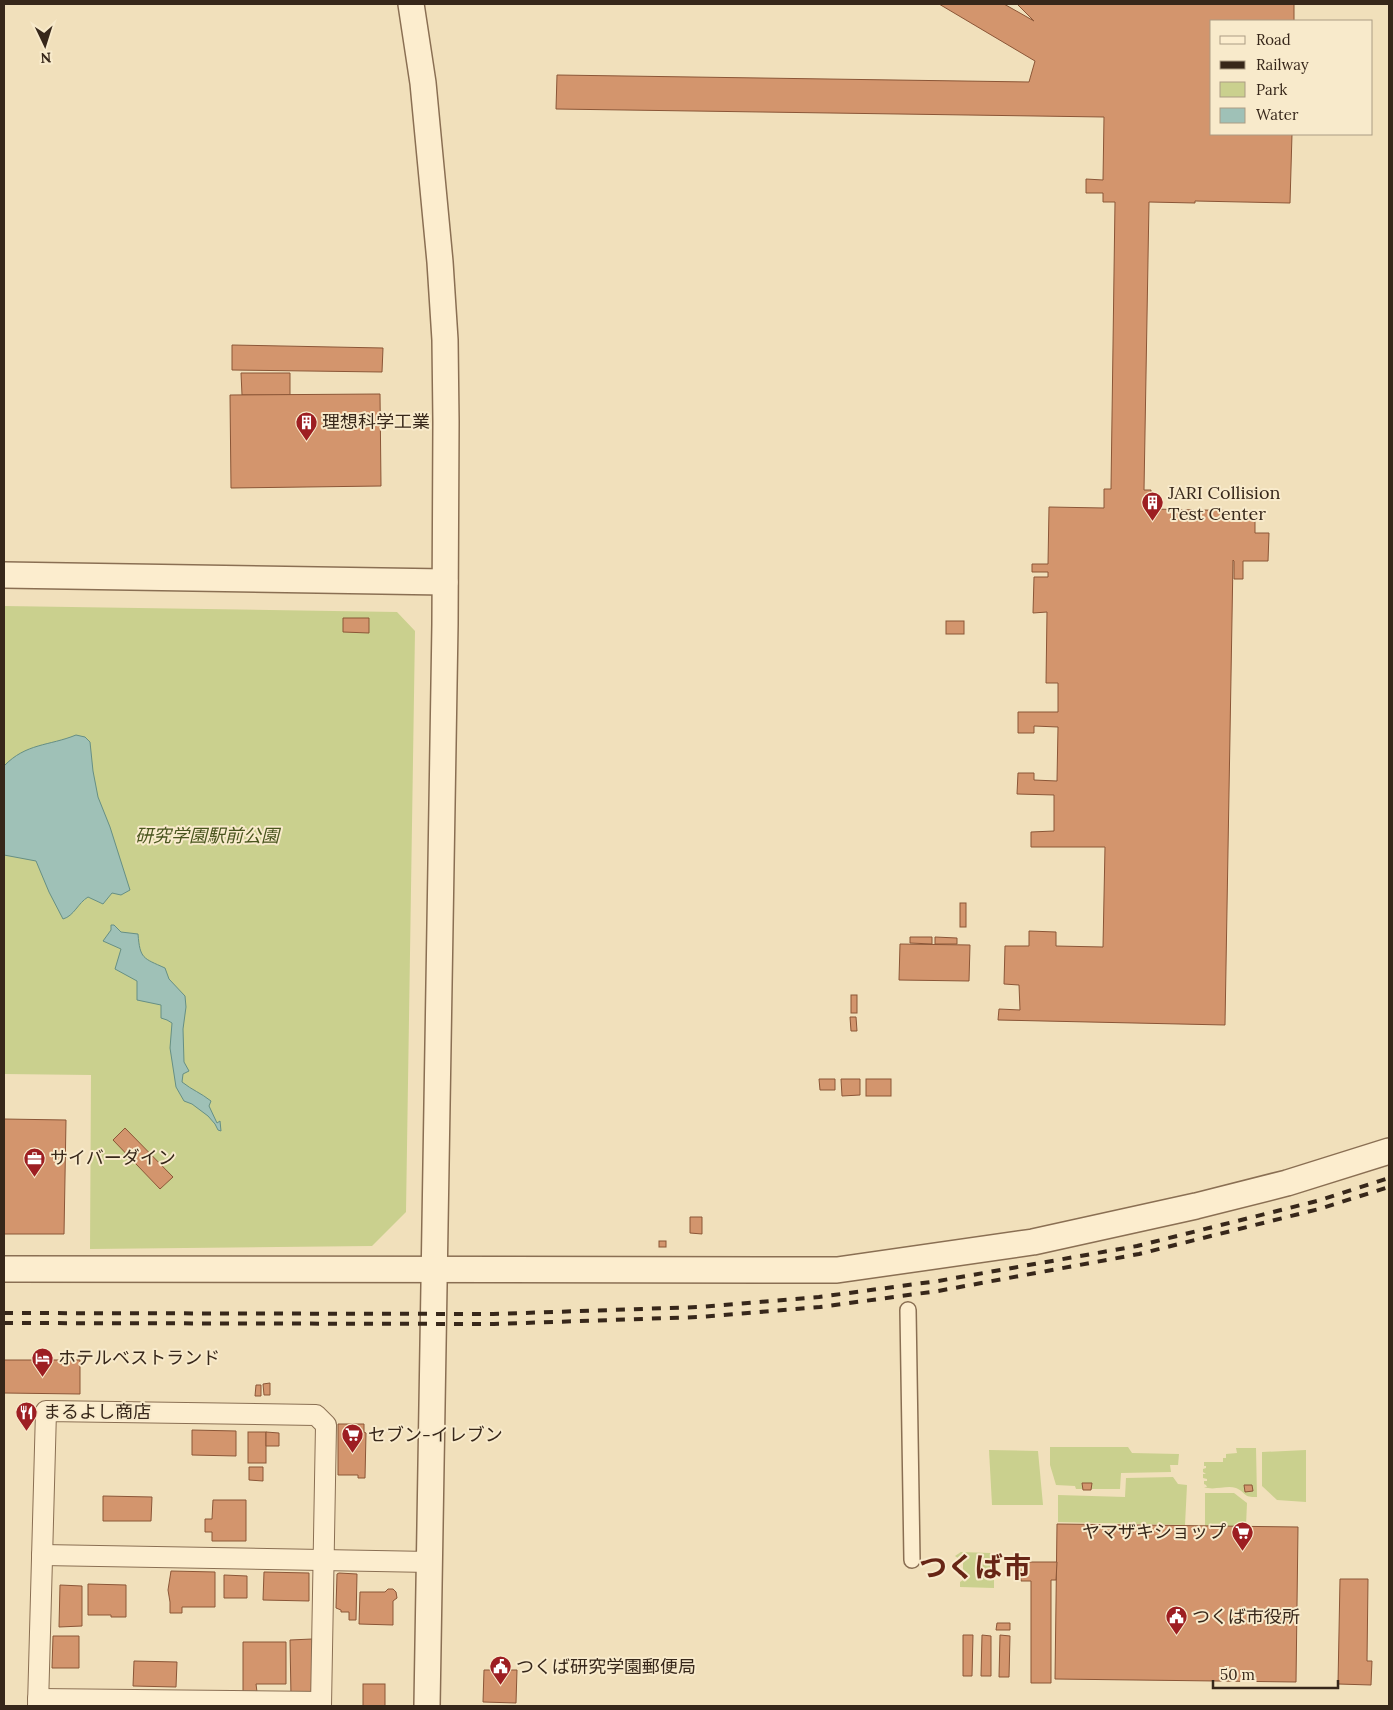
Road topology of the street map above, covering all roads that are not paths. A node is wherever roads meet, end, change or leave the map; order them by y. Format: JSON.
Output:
{"nodes":[{"id":1,"x":411,"y":4,"type":"edge"},
{"id":2,"x":4,"y":575,"type":"edge"},
{"id":3,"x":445,"y":582,"type":"junction"},
{"id":4,"x":1389,"y":1151,"type":"edge"},
{"id":5,"x":4,"y":1269,"type":"edge"},
{"id":6,"x":433,"y":1269,"type":"junction"},
{"id":7,"x":908,"y":1310,"type":"dead end"},
{"id":8,"x":42,"y":1555,"type":"junction"},
{"id":9,"x":323,"y":1560,"type":"junction"},
{"id":10,"x":912,"y":1560,"type":"dead end"},
{"id":11,"x":430,"y":1562,"type":"junction"},
{"id":12,"x":38,"y":1703,"type":"edge"},
{"id":13,"x":321,"y":1704,"type":"edge"},
{"id":14,"x":427,"y":1706,"type":"edge"}],
"edges":[{"from":1,"to":3,"type":"street"},
{"from":2,"to":3,"type":"street"},
{"from":3,"to":6,"type":"street"},
{"from":4,"to":6,"type":"street"},
{"from":5,"to":6,"type":"street"},
{"from":6,"to":11,"type":"street"},
{"from":7,"to":10,"type":"street"},
{"from":8,"to":9,"type":"street"},
{"from":8,"to":9,"type":"street"},
{"from":8,"to":12,"type":"street"},
{"from":9,"to":11,"type":"street"},
{"from":9,"to":13,"type":"street"},
{"from":11,"to":14,"type":"street"},
{"from":12,"to":13,"type":"street"}]}
